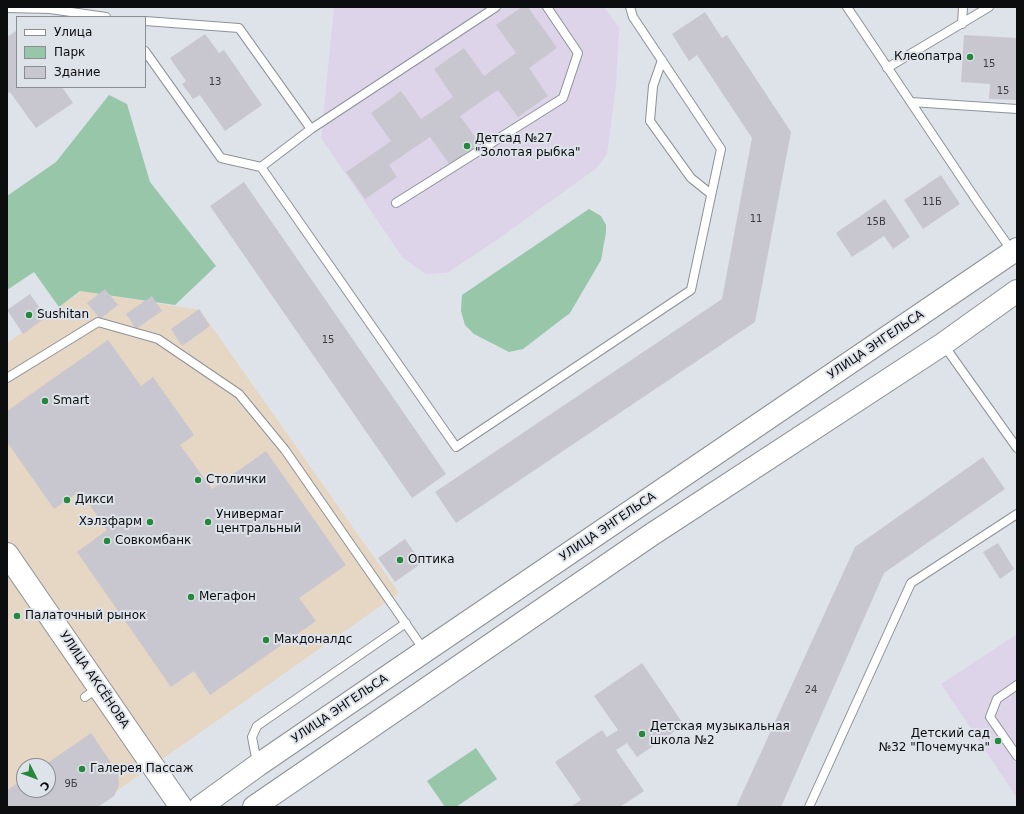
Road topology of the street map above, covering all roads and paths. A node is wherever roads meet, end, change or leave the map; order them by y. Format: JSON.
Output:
{"nodes":[{"id":1,"x":496,"y":7,"type":"edge"},
{"id":2,"x":547,"y":7,"type":"edge"},
{"id":3,"x":630,"y":7,"type":"edge"},
{"id":4,"x":847,"y":7,"type":"edge"},
{"id":5,"x":963,"y":7,"type":"edge"},
{"id":6,"x":989,"y":7,"type":"edge"},
{"id":7,"x":7,"y":8,"type":"edge"},
{"id":8,"x":50,"y":9,"type":"junction"},
{"id":9,"x":55,"y":16,"type":"edge"},
{"id":10,"x":99,"y":16,"type":"edge"},
{"id":11,"x":146,"y":21,"type":"edge"},
{"id":12,"x":962,"y":24,"type":"junction"},
{"id":13,"x":146,"y":52,"type":"edge"},
{"id":14,"x":662,"y":60,"type":"junction"},
{"id":15,"x":888,"y":68,"type":"junction"},
{"id":16,"x":911,"y":102,"type":"junction"},
{"id":17,"x":1017,"y":109,"type":"edge"},
{"id":18,"x":311,"y":129,"type":"junction"},
{"id":19,"x":261,"y":167,"type":"junction"},
{"id":20,"x":711,"y":194,"type":"junction"},
{"id":21,"x":396,"y":203,"type":"dead end"},
{"id":22,"x":1015,"y":250,"type":"edge"},
{"id":23,"x":1017,"y":291,"type":"edge"},
{"id":24,"x":943,"y":344,"type":"junction"},
{"id":25,"x":7,"y":378,"type":"edge"},
{"id":26,"x":1017,"y":448,"type":"edge"},
{"id":27,"x":1017,"y":514,"type":"edge"},
{"id":28,"x":7,"y":554,"type":"edge"},
{"id":29,"x":406,"y":623,"type":"junction"},
{"id":30,"x":425,"y":651,"type":"junction"},
{"id":31,"x":1017,"y":685,"type":"edge"},
{"id":32,"x":1017,"y":756,"type":"edge"},
{"id":33,"x":258,"y":765,"type":"junction"},
{"id":34,"x":180,"y":807,"type":"edge"},
{"id":35,"x":200,"y":807,"type":"edge"},
{"id":36,"x":254,"y":807,"type":"edge"},
{"id":37,"x":809,"y":807,"type":"edge"}],
"edges":[{"from":1,"to":18,"type":"lane"},
{"from":2,"to":21,"type":"lane"},
{"from":3,"to":14,"type":"lane"},
{"from":4,"to":15,"type":"lane"},
{"from":5,"to":12,"type":"lane"},
{"from":6,"to":12,"type":"lane"},
{"from":7,"to":8,"type":"lane"},
{"from":8,"to":9,"type":"lane"},
{"from":8,"to":10,"type":"lane"},
{"from":11,"to":18,"type":"lane"},
{"from":12,"to":15,"type":"lane"},
{"from":13,"to":19,"type":"lane"},
{"from":14,"to":20,"type":"lane"},
{"from":14,"to":20,"type":"lane"},
{"from":15,"to":16,"type":"lane"},
{"from":16,"to":17,"type":"lane"},
{"from":16,"to":22,"type":"lane"},
{"from":18,"to":19,"type":"lane"},
{"from":19,"to":20,"type":"lane"},
{"from":22,"to":30,"type":"main road","name":"УЛИЦА ЭНГЕЛЬСА"},
{"from":23,"to":24,"type":"main road"},
{"from":24,"to":26,"type":"lane"},
{"from":24,"to":36,"type":"main road"},
{"from":25,"to":29,"type":"lane"},
{"from":27,"to":37,"type":"lane"},
{"from":28,"to":34,"type":"main road","name":"УЛИЦА АКСЁНОВА"},
{"from":29,"to":30,"type":"lane"},
{"from":29,"to":33,"type":"lane"},
{"from":30,"to":33,"type":"main road","name":"УЛИЦА ЭНГЕЛЬСА"},
{"from":31,"to":32,"type":"lane"},
{"from":33,"to":35,"type":"main road","name":"УЛИЦА ЭНГЕЛЬСА"}]}
